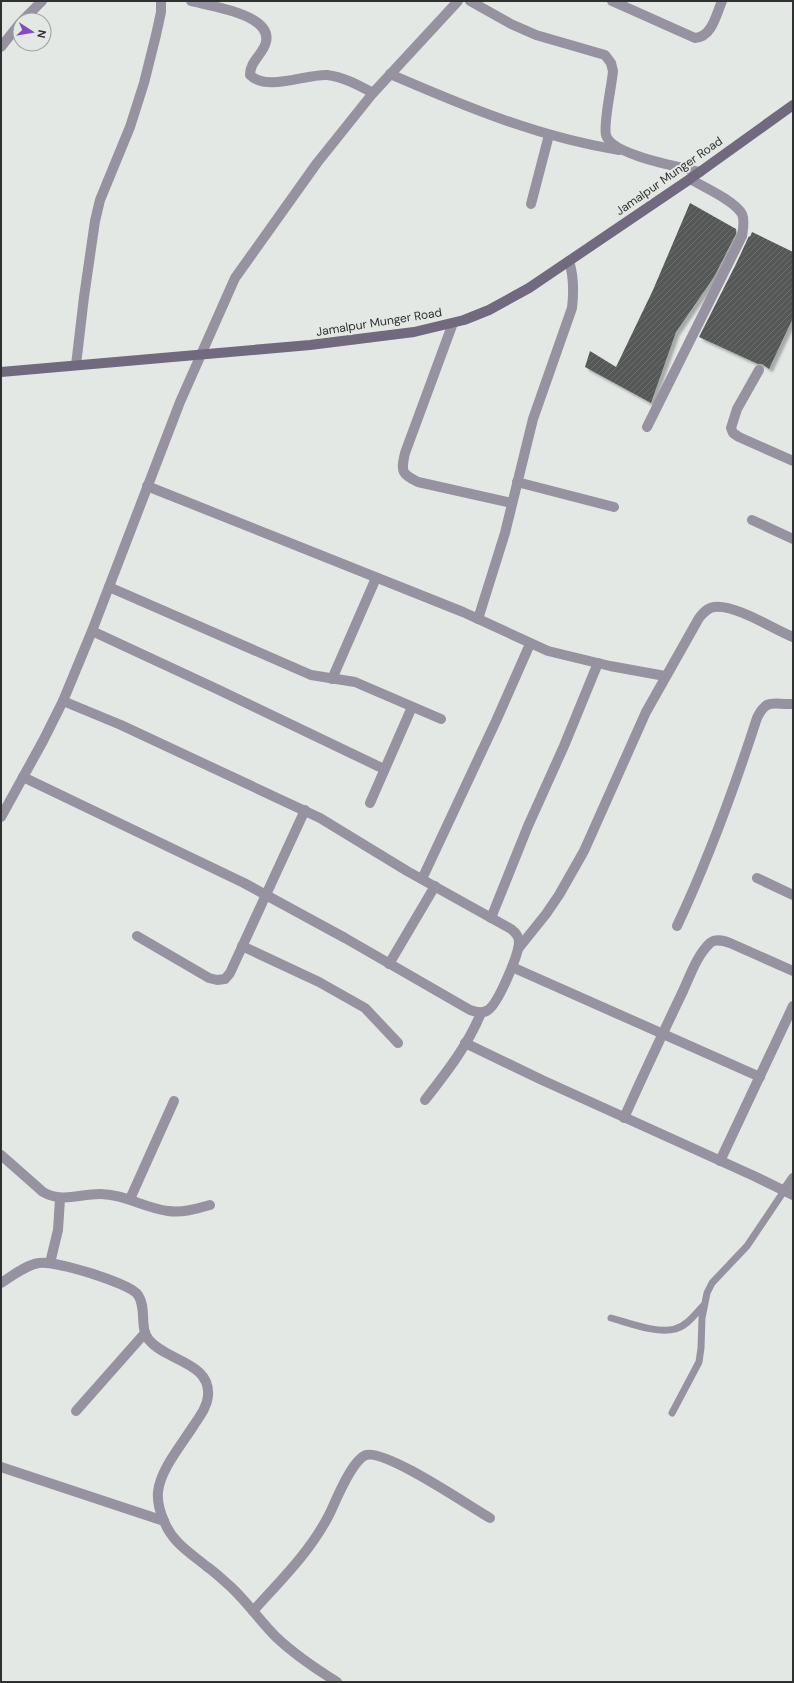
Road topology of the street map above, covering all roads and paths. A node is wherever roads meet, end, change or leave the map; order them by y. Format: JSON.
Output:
{"nodes":[{"id":1,"x":42,"y":1,"type":"edge"},
{"id":2,"x":161,"y":1,"type":"edge"},
{"id":3,"x":191,"y":1,"type":"edge"},
{"id":4,"x":458,"y":1,"type":"edge"},
{"id":5,"x":470,"y":1,"type":"edge"},
{"id":6,"x":612,"y":1,"type":"edge"},
{"id":7,"x":722,"y":1,"type":"edge"},
{"id":8,"x":31,"y":12,"type":"edge"},
{"id":9,"x":12,"y":33,"type":"edge"},
{"id":10,"x":1,"y":47,"type":"edge"},
{"id":11,"x":390,"y":74,"type":"junction"},
{"id":12,"x":373,"y":93,"type":"junction"},
{"id":13,"x":793,"y":106,"type":"edge"},
{"id":14,"x":549,"y":135,"type":"junction"},
{"id":15,"x":623,"y":151,"type":"junction"},
{"id":16,"x":700,"y":172,"type":"junction"},
{"id":17,"x":690,"y":178,"type":"junction"},
{"id":18,"x":531,"y":204,"type":"dead end"},
{"id":19,"x":569,"y":261,"type":"junction"},
{"id":20,"x":452,"y":323,"type":"junction"},
{"id":21,"x":201,"y":355,"type":"junction"},
{"id":22,"x":76,"y":365,"type":"junction"},
{"id":23,"x":759,"y":370,"type":"dead end"},
{"id":24,"x":1,"y":372,"type":"edge"},
{"id":25,"x":647,"y":427,"type":"dead end"},
{"id":26,"x":793,"y":460,"type":"edge"},
{"id":27,"x":517,"y":482,"type":"junction"},
{"id":28,"x":147,"y":486,"type":"junction"},
{"id":29,"x":512,"y":503,"type":"junction"},
{"id":30,"x":614,"y":507,"type":"dead end"},
{"id":31,"x":752,"y":520,"type":"dead end"},
{"id":32,"x":793,"y":539,"type":"edge"},
{"id":33,"x":376,"y":578,"type":"junction"},
{"id":34,"x":109,"y":587,"type":"junction"},
{"id":35,"x":478,"y":619,"type":"junction"},
{"id":36,"x":92,"y":631,"type":"junction"},
{"id":37,"x":793,"y":637,"type":"edge"},
{"id":38,"x":530,"y":644,"type":"junction"},
{"id":39,"x":598,"y":663,"type":"junction"},
{"id":40,"x":665,"y":676,"type":"junction"},
{"id":41,"x":332,"y":679,"type":"junction"},
{"id":42,"x":63,"y":701,"type":"junction"},
{"id":43,"x":793,"y":704,"type":"edge"},
{"id":44,"x":412,"y":707,"type":"junction"},
{"id":45,"x":441,"y":719,"type":"dead end"},
{"id":46,"x":384,"y":769,"type":"junction"},
{"id":47,"x":23,"y":777,"type":"junction"},
{"id":48,"x":370,"y":803,"type":"dead end"},
{"id":49,"x":305,"y":810,"type":"junction"},
{"id":50,"x":1,"y":817,"type":"edge"},
{"id":51,"x":757,"y":878,"type":"dead end"},
{"id":52,"x":422,"y":879,"type":"junction"},
{"id":53,"x":435,"y":886,"type":"junction"},
{"id":54,"x":266,"y":894,"type":"junction"},
{"id":55,"x":793,"y":895,"type":"edge"},
{"id":56,"x":491,"y":918,"type":"junction"},
{"id":57,"x":678,"y":926,"type":"dead end"},
{"id":58,"x":137,"y":936,"type":"dead end"},
{"id":59,"x":242,"y":946,"type":"junction"},
{"id":60,"x":518,"y":949,"type":"junction"},
{"id":61,"x":389,"y":964,"type":"junction"},
{"id":62,"x":512,"y":968,"type":"junction"},
{"id":63,"x":793,"y":970,"type":"edge"},
{"id":64,"x":793,"y":1006,"type":"edge"},
{"id":65,"x":481,"y":1013,"type":"junction"},
{"id":66,"x":662,"y":1034,"type":"junction"},
{"id":67,"x":398,"y":1043,"type":"dead end"},
{"id":68,"x":465,"y":1043,"type":"junction"},
{"id":69,"x":760,"y":1077,"type":"junction"},
{"id":70,"x":425,"y":1100,"type":"dead end"},
{"id":71,"x":174,"y":1101,"type":"dead end"},
{"id":72,"x":624,"y":1118,"type":"junction"},
{"id":73,"x":1,"y":1155,"type":"edge"},
{"id":74,"x":720,"y":1161,"type":"junction"},
{"id":75,"x":793,"y":1178,"type":"edge"},
{"id":76,"x":789,"y":1193,"type":"edge"},
{"id":77,"x":60,"y":1198,"type":"junction"},
{"id":78,"x":130,"y":1199,"type":"junction"},
{"id":79,"x":210,"y":1205,"type":"dead end"},
{"id":80,"x":50,"y":1263,"type":"junction"},
{"id":81,"x":1,"y":1283,"type":"edge"},
{"id":82,"x":704,"y":1306,"type":"junction"},
{"id":83,"x":611,"y":1318,"type":"dead end"},
{"id":84,"x":145,"y":1333,"type":"junction"},
{"id":85,"x":76,"y":1411,"type":"dead end"},
{"id":86,"x":672,"y":1413,"type":"dead end"},
{"id":87,"x":1,"y":1467,"type":"edge"},
{"id":88,"x":490,"y":1518,"type":"dead end"},
{"id":89,"x":164,"y":1521,"type":"junction"},
{"id":90,"x":253,"y":1611,"type":"junction"},
{"id":91,"x":337,"y":1682,"type":"edge"}],
"edges":[{"from":1,"to":8,"type":"street"},
{"from":2,"to":22,"type":"street"},
{"from":3,"to":12,"type":"street"},
{"from":4,"to":11,"type":"street"},
{"from":5,"to":15,"type":"street"},
{"from":6,"to":7,"type":"street"},
{"from":9,"to":10,"type":"street"},
{"from":11,"to":12,"type":"street"},
{"from":11,"to":14,"type":"street"},
{"from":12,"to":21,"type":"street"},
{"from":13,"to":16,"type":"street","name":"Jamalpur Munger Road"},
{"from":14,"to":15,"type":"street"},
{"from":14,"to":18,"type":"street"},
{"from":15,"to":16,"type":"street"},
{"from":16,"to":17,"type":"street","name":"Jamalpur Munger Road"},
{"from":17,"to":19,"type":"street","name":"Jamalpur Munger Road"},
{"from":17,"to":25,"type":"street"},
{"from":19,"to":20,"type":"street","name":"Jamalpur Munger Road"},
{"from":19,"to":27,"type":"street"},
{"from":20,"to":21,"type":"street","name":"Jamalpur Munger Road"},
{"from":20,"to":29,"type":"street"},
{"from":21,"to":22,"type":"street","name":"Jamalpur Munger Road"},
{"from":21,"to":28,"type":"street"},
{"from":22,"to":24,"type":"street","name":"Jamalpur Munger Road"},
{"from":23,"to":26,"type":"street"},
{"from":27,"to":29,"type":"street"},
{"from":27,"to":30,"type":"street"},
{"from":28,"to":33,"type":"street"},
{"from":28,"to":34,"type":"street"},
{"from":29,"to":35,"type":"street"},
{"from":31,"to":32,"type":"street"},
{"from":33,"to":35,"type":"street"},
{"from":33,"to":41,"type":"street"},
{"from":34,"to":36,"type":"street"},
{"from":34,"to":41,"type":"street"},
{"from":35,"to":38,"type":"street"},
{"from":36,"to":42,"type":"street"},
{"from":36,"to":46,"type":"street"},
{"from":37,"to":40,"type":"street"},
{"from":38,"to":39,"type":"street"},
{"from":38,"to":52,"type":"street"},
{"from":39,"to":40,"type":"street"},
{"from":39,"to":56,"type":"street"},
{"from":40,"to":60,"type":"street"},
{"from":41,"to":44,"type":"street"},
{"from":42,"to":47,"type":"street"},
{"from":42,"to":49,"type":"street"},
{"from":43,"to":57,"type":"street"},
{"from":44,"to":45,"type":"street"},
{"from":44,"to":46,"type":"street"},
{"from":46,"to":48,"type":"street"},
{"from":47,"to":50,"type":"street"},
{"from":47,"to":54,"type":"street"},
{"from":49,"to":52,"type":"street"},
{"from":49,"to":54,"type":"street"},
{"from":51,"to":55,"type":"street"},
{"from":52,"to":53,"type":"street"},
{"from":53,"to":56,"type":"street"},
{"from":53,"to":61,"type":"street"},
{"from":54,"to":59,"type":"street"},
{"from":54,"to":61,"type":"street"},
{"from":56,"to":60,"type":"street"},
{"from":58,"to":59,"type":"street"},
{"from":59,"to":67,"type":"street"},
{"from":60,"to":62,"type":"street"},
{"from":61,"to":65,"type":"street"},
{"from":62,"to":65,"type":"street"},
{"from":62,"to":66,"type":"street"},
{"from":63,"to":66,"type":"street"},
{"from":64,"to":69,"type":"street"},
{"from":65,"to":68,"type":"street"},
{"from":66,"to":69,"type":"street"},
{"from":66,"to":72,"type":"street"},
{"from":68,"to":70,"type":"street"},
{"from":68,"to":72,"type":"street"},
{"from":69,"to":74,"type":"street"},
{"from":71,"to":78,"type":"street"},
{"from":72,"to":74,"type":"street"},
{"from":73,"to":77,"type":"street"},
{"from":74,"to":76,"type":"street"},
{"from":75,"to":76,"type":"street"},
{"from":76,"to":82,"type":"lane"},
{"from":77,"to":78,"type":"street"},
{"from":77,"to":80,"type":"street"},
{"from":78,"to":79,"type":"street"},
{"from":80,"to":81,"type":"street"},
{"from":80,"to":84,"type":"street"},
{"from":82,"to":83,"type":"lane"},
{"from":82,"to":86,"type":"lane"},
{"from":84,"to":85,"type":"street"},
{"from":84,"to":89,"type":"street"},
{"from":87,"to":89,"type":"street"},
{"from":88,"to":90,"type":"street"},
{"from":89,"to":90,"type":"street"},
{"from":90,"to":91,"type":"street"}]}
